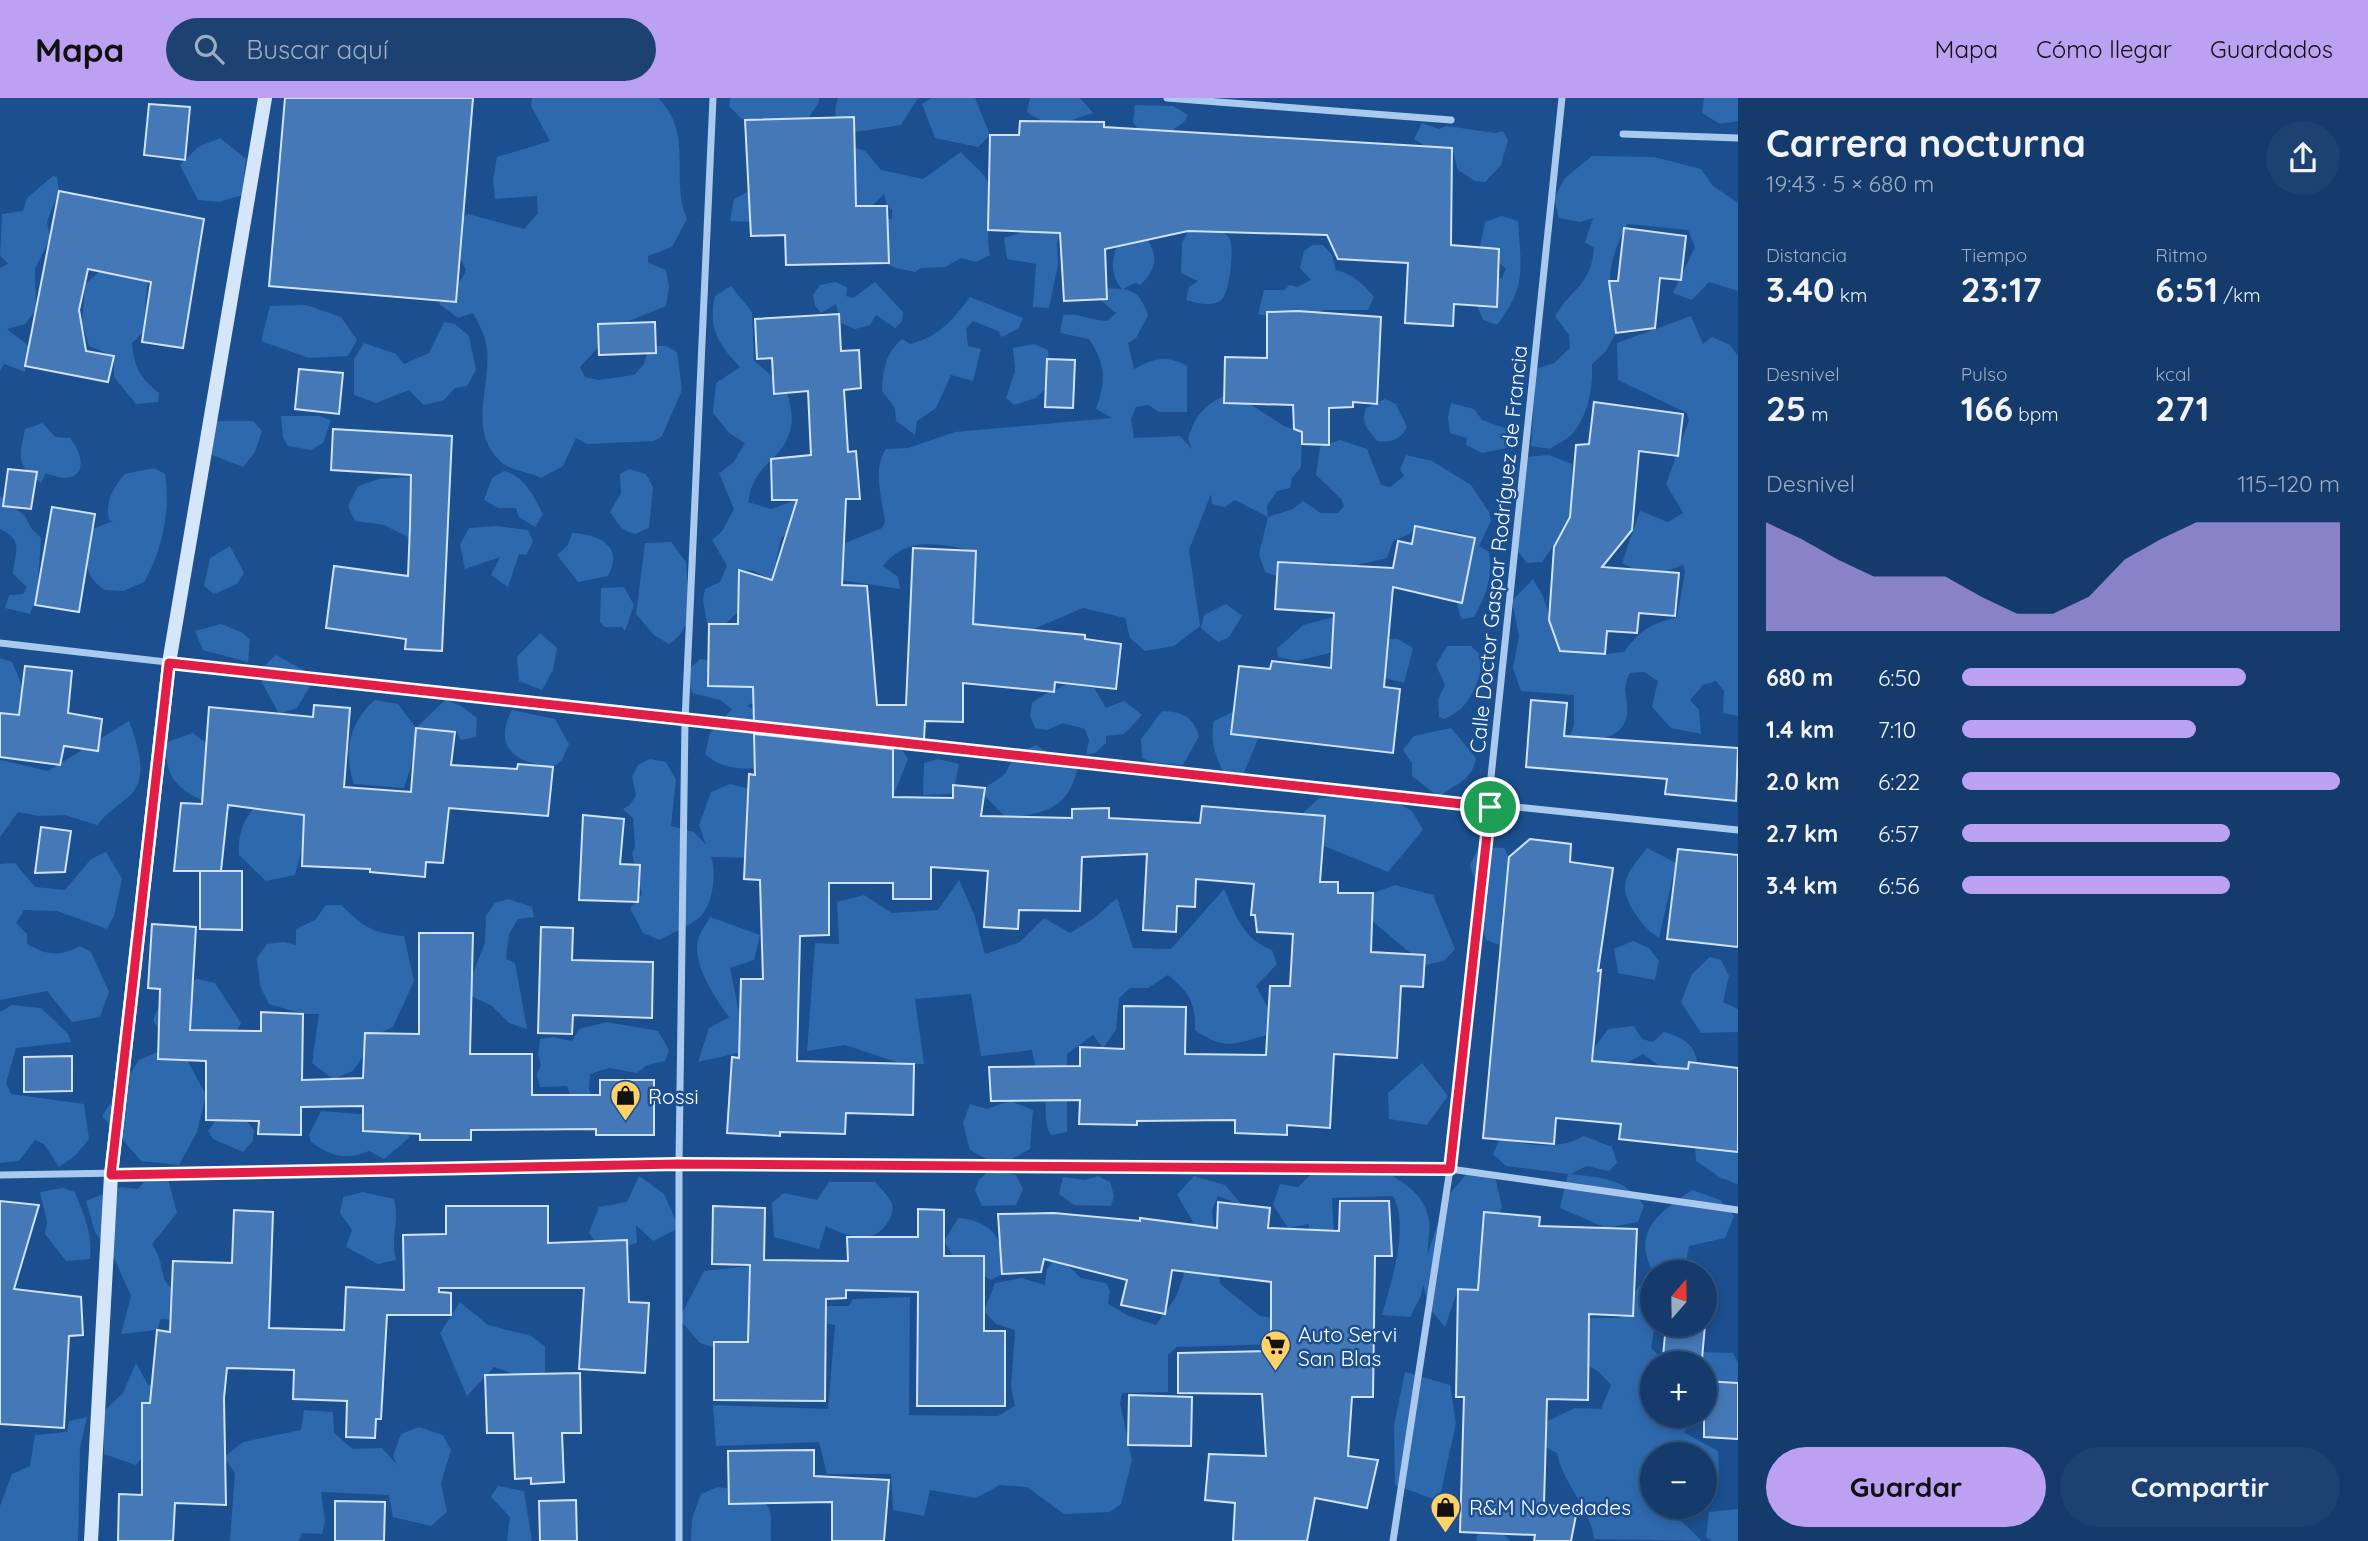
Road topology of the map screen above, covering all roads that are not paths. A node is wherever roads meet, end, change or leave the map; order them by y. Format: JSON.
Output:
{"nodes":[{"id":1,"x":265,"y":98,"type":"edge"},
{"id":2,"x":713,"y":98,"type":"edge"},
{"id":3,"x":1167,"y":98,"type":"edge"},
{"id":4,"x":1562,"y":98,"type":"edge"},
{"id":5,"x":1451,"y":120,"type":"dead end"},
{"id":6,"x":1623,"y":134,"type":"dead end"},
{"id":7,"x":1738,"y":138,"type":"edge"},
{"id":8,"x":0,"y":643,"type":"edge"},
{"id":9,"x":169,"y":663,"type":"junction"},
{"id":10,"x":685,"y":721,"type":"junction"},
{"id":11,"x":1490,"y":807,"type":"junction"},
{"id":12,"x":1738,"y":830,"type":"edge"},
{"id":13,"x":678,"y":1164,"type":"junction"},
{"id":14,"x":1450,"y":1169,"type":"junction"},
{"id":15,"x":0,"y":1175,"type":"edge"},
{"id":16,"x":111,"y":1175,"type":"junction"},
{"id":17,"x":1738,"y":1210,"type":"edge"},
{"id":18,"x":91,"y":1541,"type":"edge"},
{"id":19,"x":679,"y":1541,"type":"edge"},
{"id":20,"x":1393,"y":1541,"type":"edge"}],
"edges":[{"from":1,"to":9,"type":"main road"},
{"from":2,"to":10,"type":"street"},
{"from":3,"to":5,"type":"street"},
{"from":4,"to":11,"type":"street","name":"Calle Doctor Gaspar Rodríguez de Francia"},
{"from":6,"to":7,"type":"street"},
{"from":8,"to":9,"type":"street"},
{"from":9,"to":10,"type":"street"},
{"from":9,"to":16,"type":"main road"},
{"from":10,"to":11,"type":"street"},
{"from":10,"to":13,"type":"street"},
{"from":11,"to":12,"type":"street"},
{"from":11,"to":14,"type":"street","name":"Calle Doctor Gaspar Rodríguez de Francia"},
{"from":13,"to":14,"type":"street"},
{"from":13,"to":16,"type":"street"},
{"from":13,"to":19,"type":"street"},
{"from":14,"to":17,"type":"street"},
{"from":14,"to":20,"type":"street","name":"Calle Doctor Gaspar Rodríguez de Francia"},
{"from":15,"to":16,"type":"street"},
{"from":16,"to":18,"type":"main road"}]}
